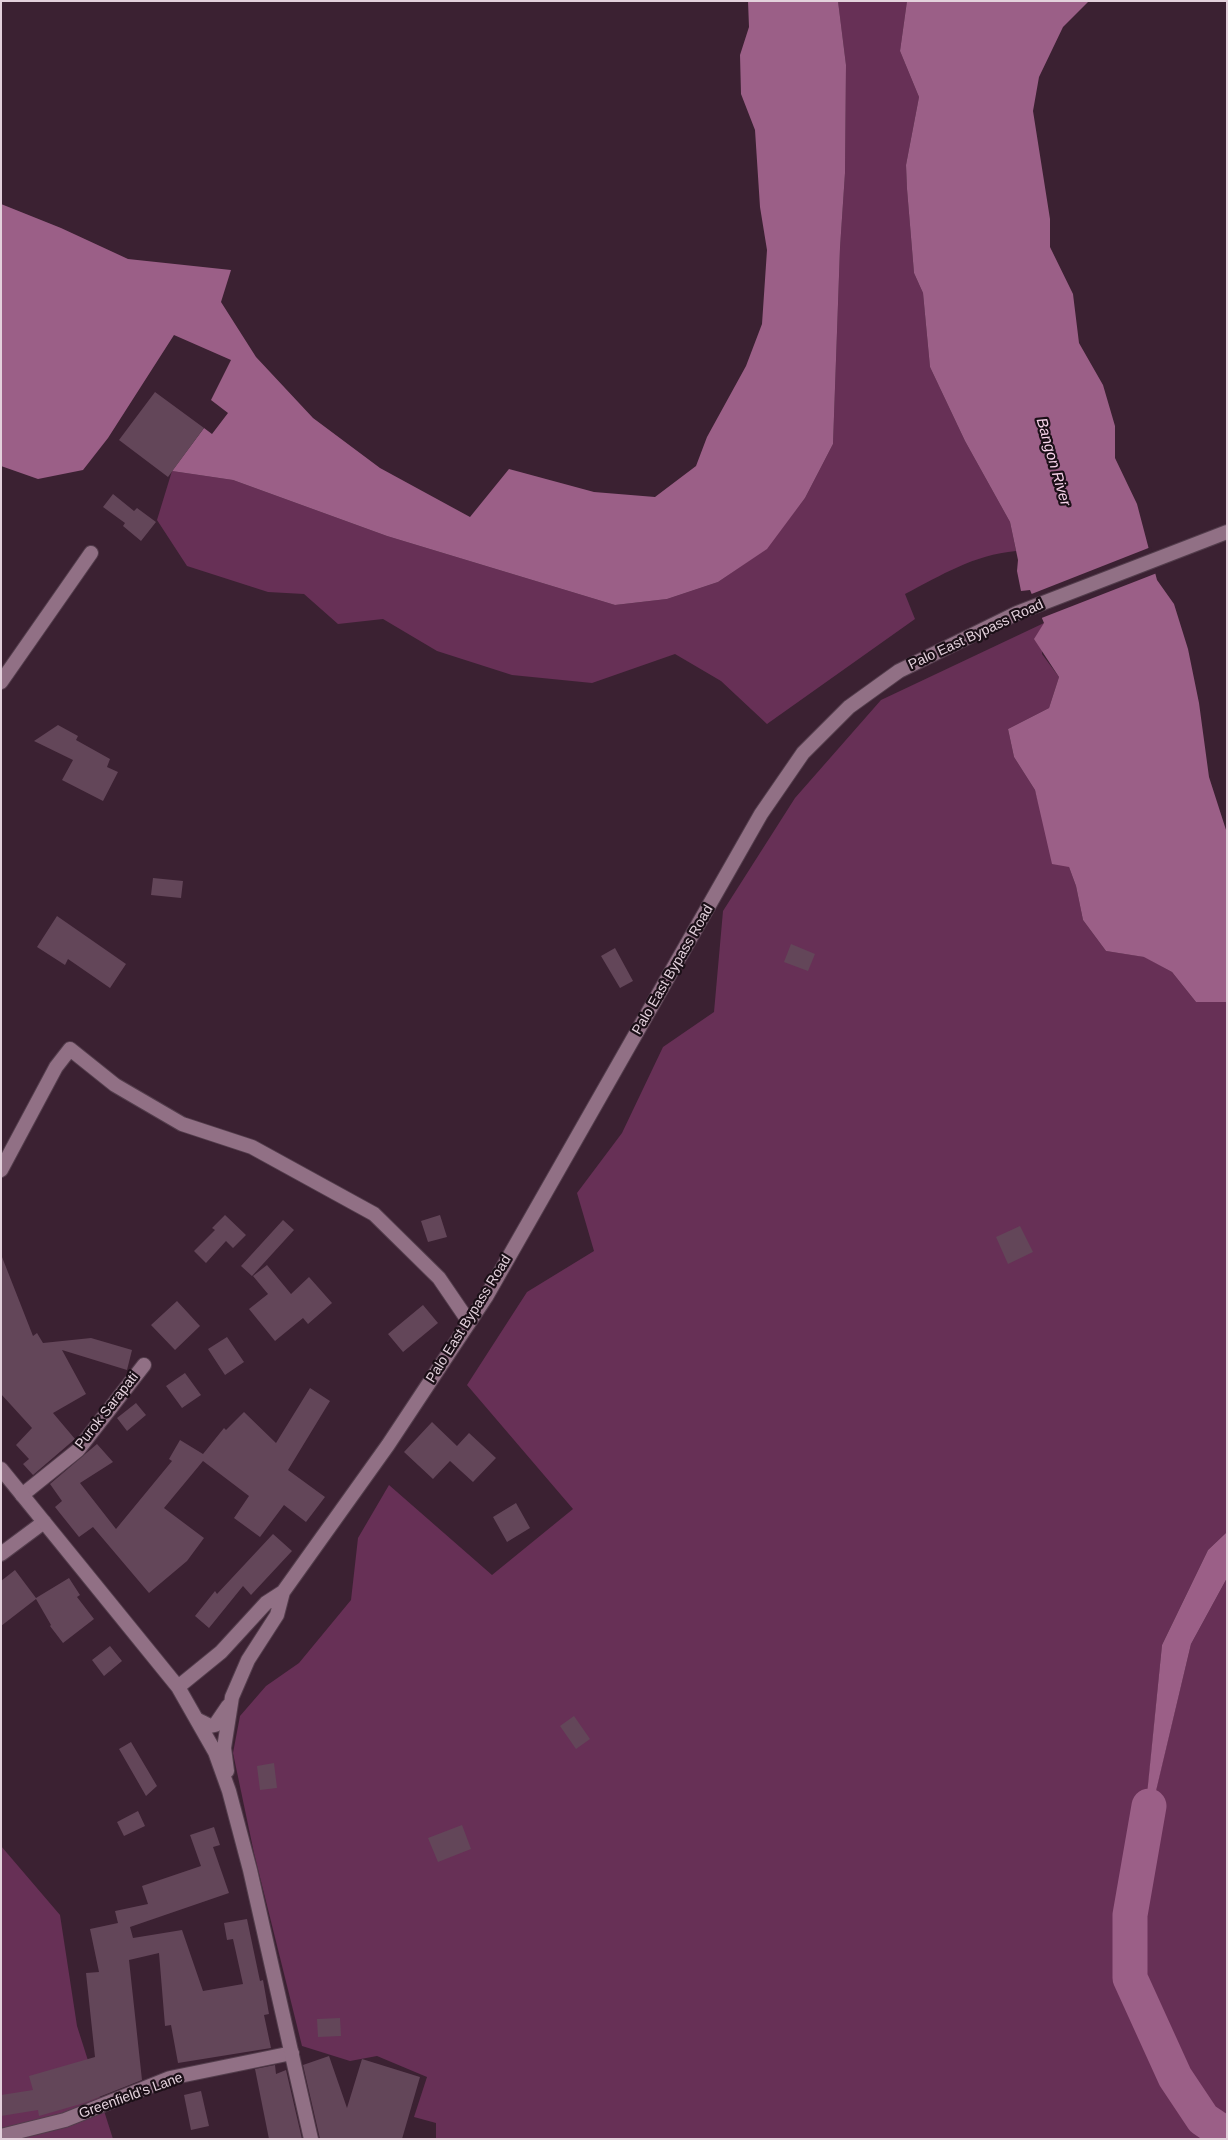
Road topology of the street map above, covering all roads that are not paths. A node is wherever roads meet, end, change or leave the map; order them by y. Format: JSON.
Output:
{"nodes":[{"id":1,"x":1227,"y":532,"type":"edge"},
{"id":2,"x":91,"y":553,"type":"dead end"},
{"id":3,"x":1,"y":682,"type":"edge"},
{"id":4,"x":1,"y":1170,"type":"edge"},
{"id":5,"x":469,"y":1322,"type":"junction"},
{"id":6,"x":144,"y":1365,"type":"dead end"},
{"id":7,"x":1,"y":1469,"type":"edge"},
{"id":8,"x":22,"y":1495,"type":"junction"},
{"id":9,"x":44,"y":1522,"type":"junction"},
{"id":10,"x":1,"y":1554,"type":"edge"},
{"id":11,"x":283,"y":1592,"type":"junction"},
{"id":12,"x":178,"y":1686,"type":"junction"},
{"id":13,"x":232,"y":1697,"type":"junction"},
{"id":14,"x":198,"y":1720,"type":"junction"},
{"id":15,"x":229,"y":1792,"type":"junction"},
{"id":16,"x":292,"y":2053,"type":"junction"},
{"id":17,"x":1,"y":2136,"type":"edge"},
{"id":18,"x":311,"y":2139,"type":"edge"}],
"edges":[{"from":1,"to":5,"type":"main road","name":"Palo East Bypass Road"},
{"from":2,"to":3,"type":"main road"},
{"from":4,"to":5,"type":"main road"},
{"from":5,"to":11,"type":"main road","name":"Palo East Bypass Road"},
{"from":6,"to":8,"type":"main road","name":"Purok Sarapati"},
{"from":7,"to":8,"type":"main road"},
{"from":8,"to":9,"type":"main road"},
{"from":9,"to":10,"type":"main road"},
{"from":9,"to":12,"type":"main road"},
{"from":11,"to":12,"type":"main road","name":"Palo East Bypass Road"},
{"from":11,"to":13,"type":"main road","name":"Palo East Bypass Road"},
{"from":12,"to":14,"type":"main road"},
{"from":13,"to":14,"type":"main road","name":"Palo East Bypass Road"},
{"from":13,"to":15,"type":"main road","name":"Palo East Bypass Road"},
{"from":14,"to":15,"type":"main road"},
{"from":15,"to":16,"type":"main road"},
{"from":16,"to":17,"type":"main road","name":"Greenfield's Lane"},
{"from":16,"to":18,"type":"main road"}]}
